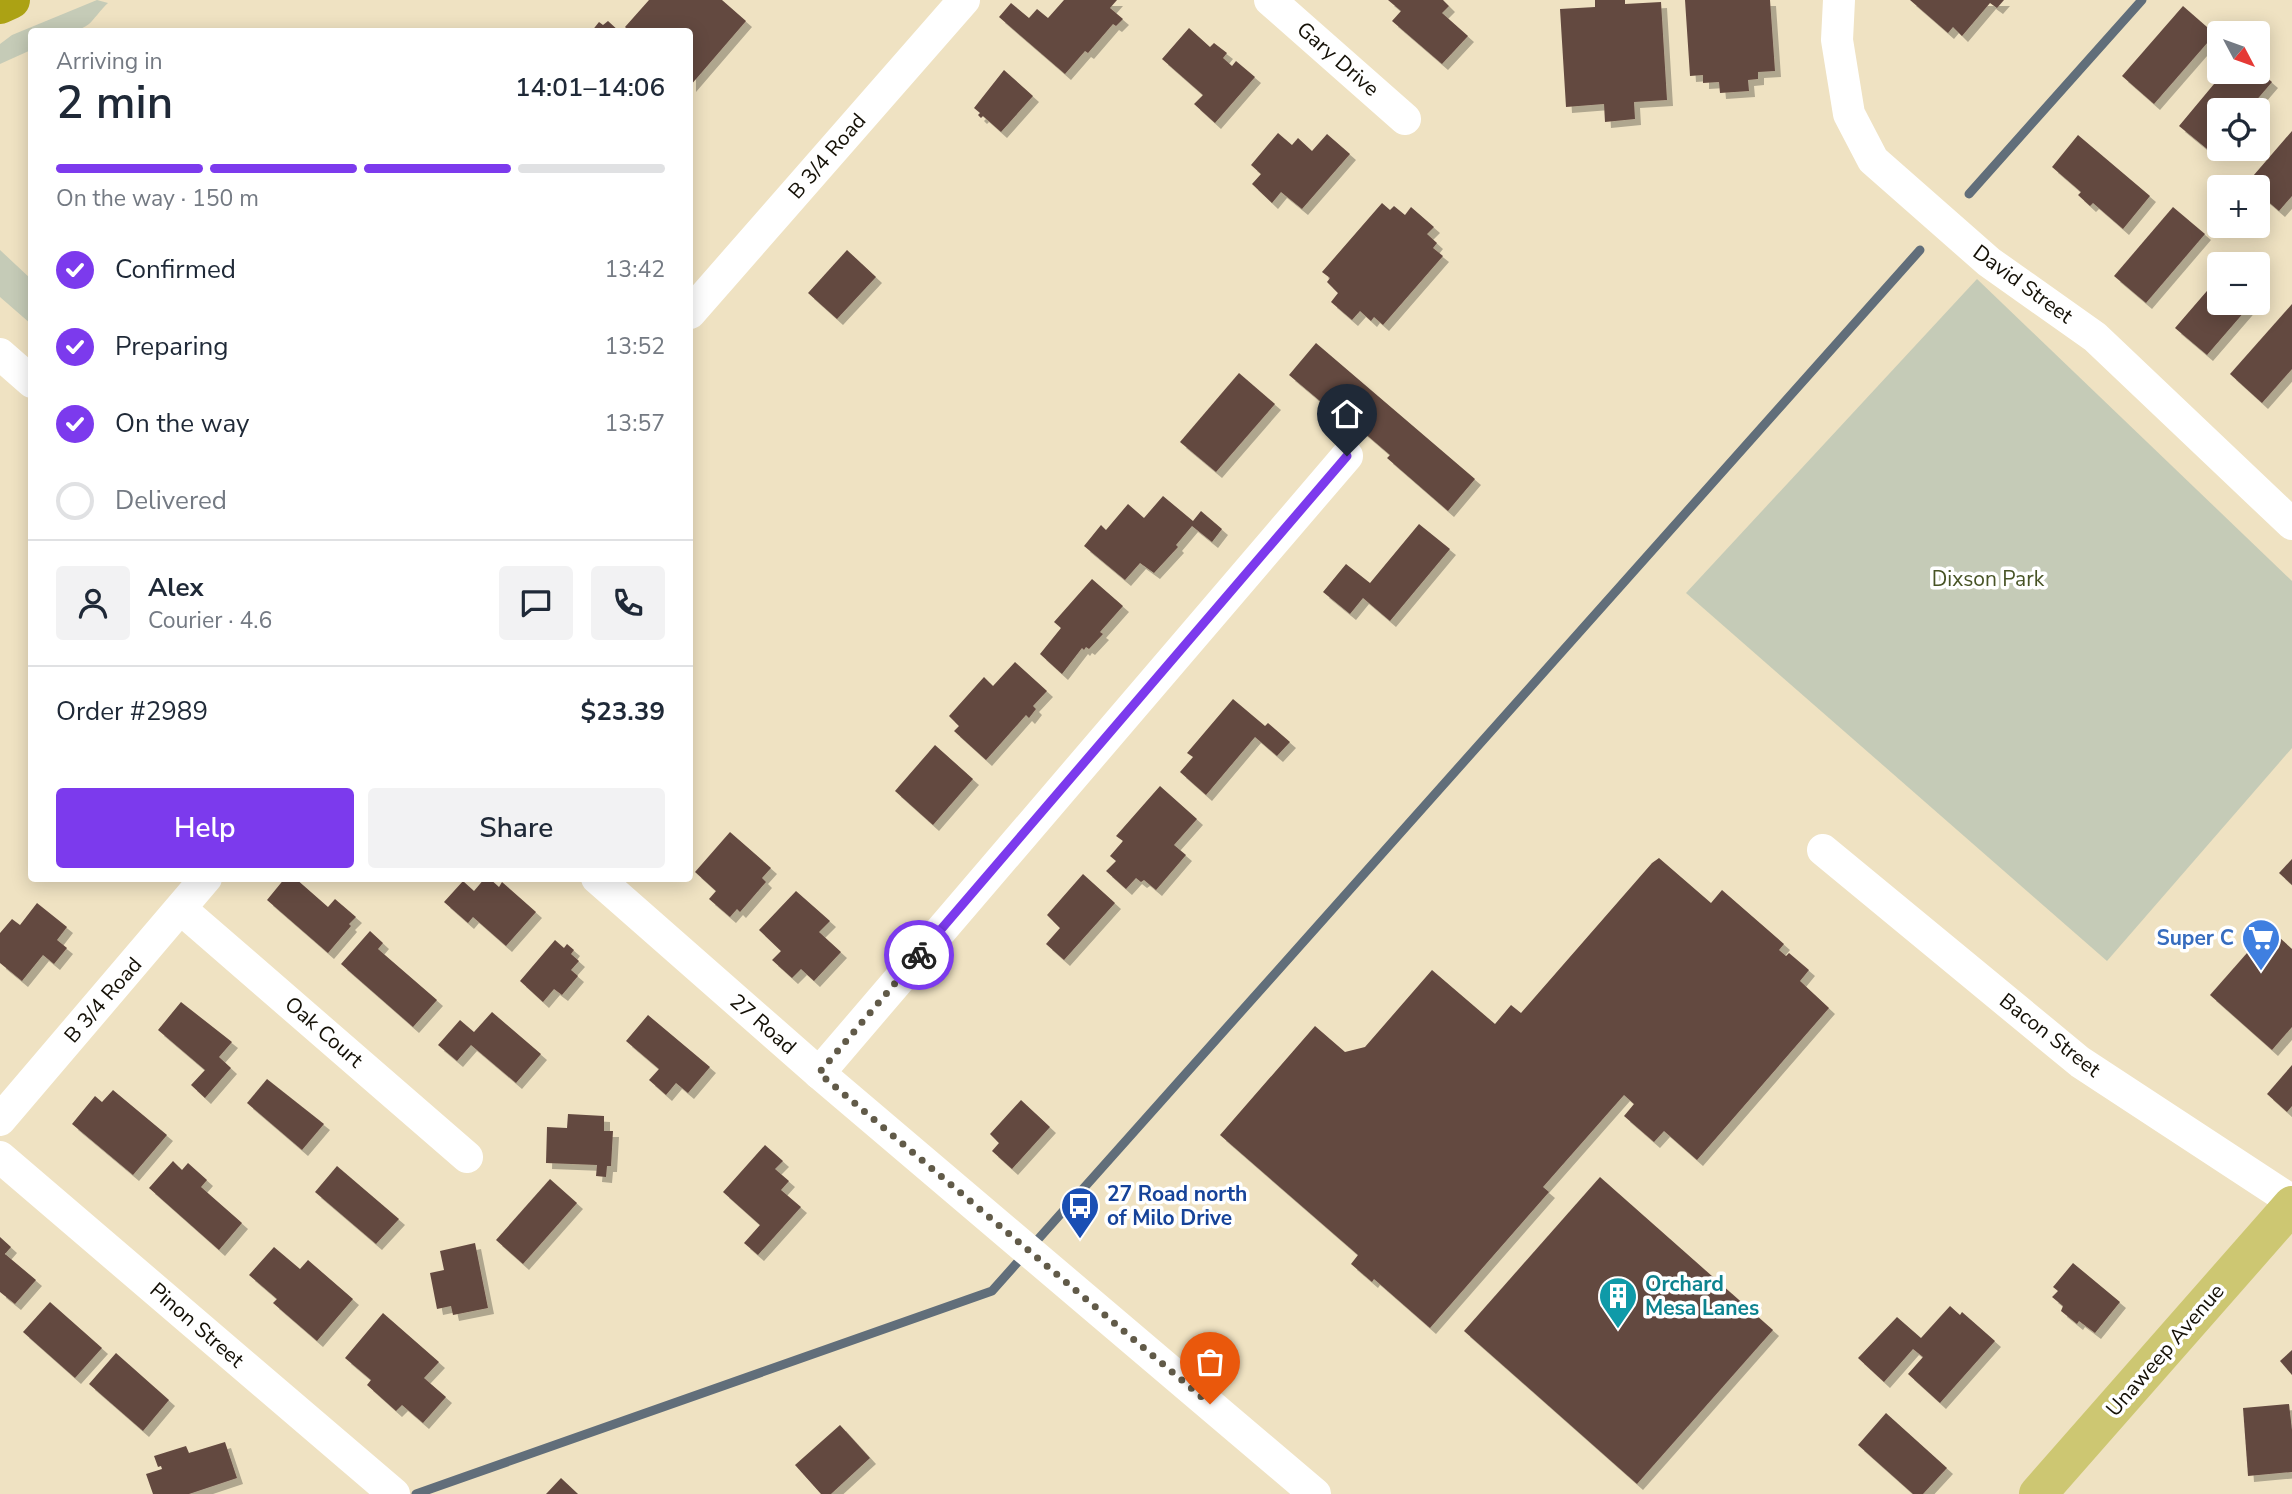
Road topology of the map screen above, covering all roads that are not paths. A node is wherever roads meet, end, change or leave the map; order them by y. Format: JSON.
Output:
{"nodes":[{"id":1,"x":11,"y":0,"type":"edge"},
{"id":2,"x":964,"y":0,"type":"edge"},
{"id":3,"x":1270,"y":0,"type":"edge"},
{"id":4,"x":1839,"y":0,"type":"edge"},
{"id":5,"x":0,"y":5,"type":"edge"},
{"id":6,"x":1405,"y":119,"type":"dead end"},
{"id":7,"x":693,"y":310,"type":"edge"},
{"id":8,"x":0,"y":354,"type":"edge"},
{"id":9,"x":28,"y":378,"type":"edge"},
{"id":10,"x":1347,"y":456,"type":"dead end"},
{"id":11,"x":2292,"y":524,"type":"edge"},
{"id":12,"x":1823,"y":850,"type":"dead end"},
{"id":13,"x":203,"y":882,"type":"edge"},
{"id":14,"x":602,"y":882,"type":"edge"},
{"id":15,"x":181,"y":909,"type":"junction"},
{"id":16,"x":819,"y":1073,"type":"junction"},
{"id":17,"x":0,"y":1120,"type":"edge"},
{"id":18,"x":0,"y":1157,"type":"edge"},
{"id":19,"x":467,"y":1157,"type":"dead end"},
{"id":20,"x":2292,"y":1203,"type":"edge"},
{"id":21,"x":394,"y":1494,"type":"edge"},
{"id":22,"x":1315,"y":1494,"type":"edge"},
{"id":23,"x":2038,"y":1494,"type":"edge"}],
"edges":[{"from":1,"to":5,"type":"highway"},
{"from":2,"to":7,"type":"street","name":"B 3/4 Road"},
{"from":3,"to":6,"type":"street","name":"Gary Drive"},
{"from":4,"to":11,"type":"street","name":"David Street"},
{"from":8,"to":9,"type":"street"},
{"from":10,"to":16,"type":"street"},
{"from":12,"to":20,"type":"street","name":"Bacon Street"},
{"from":13,"to":15,"type":"street","name":"B 3/4 Road"},
{"from":14,"to":16,"type":"street","name":"27 Road"},
{"from":15,"to":17,"type":"street","name":"B 3/4 Road"},
{"from":15,"to":19,"type":"street","name":"Oak Court"},
{"from":16,"to":22,"type":"street","name":"27 Road"},
{"from":18,"to":21,"type":"street","name":"Pinon Street"},
{"from":20,"to":23,"type":"main road","name":"Unaweep Avenue"}]}
